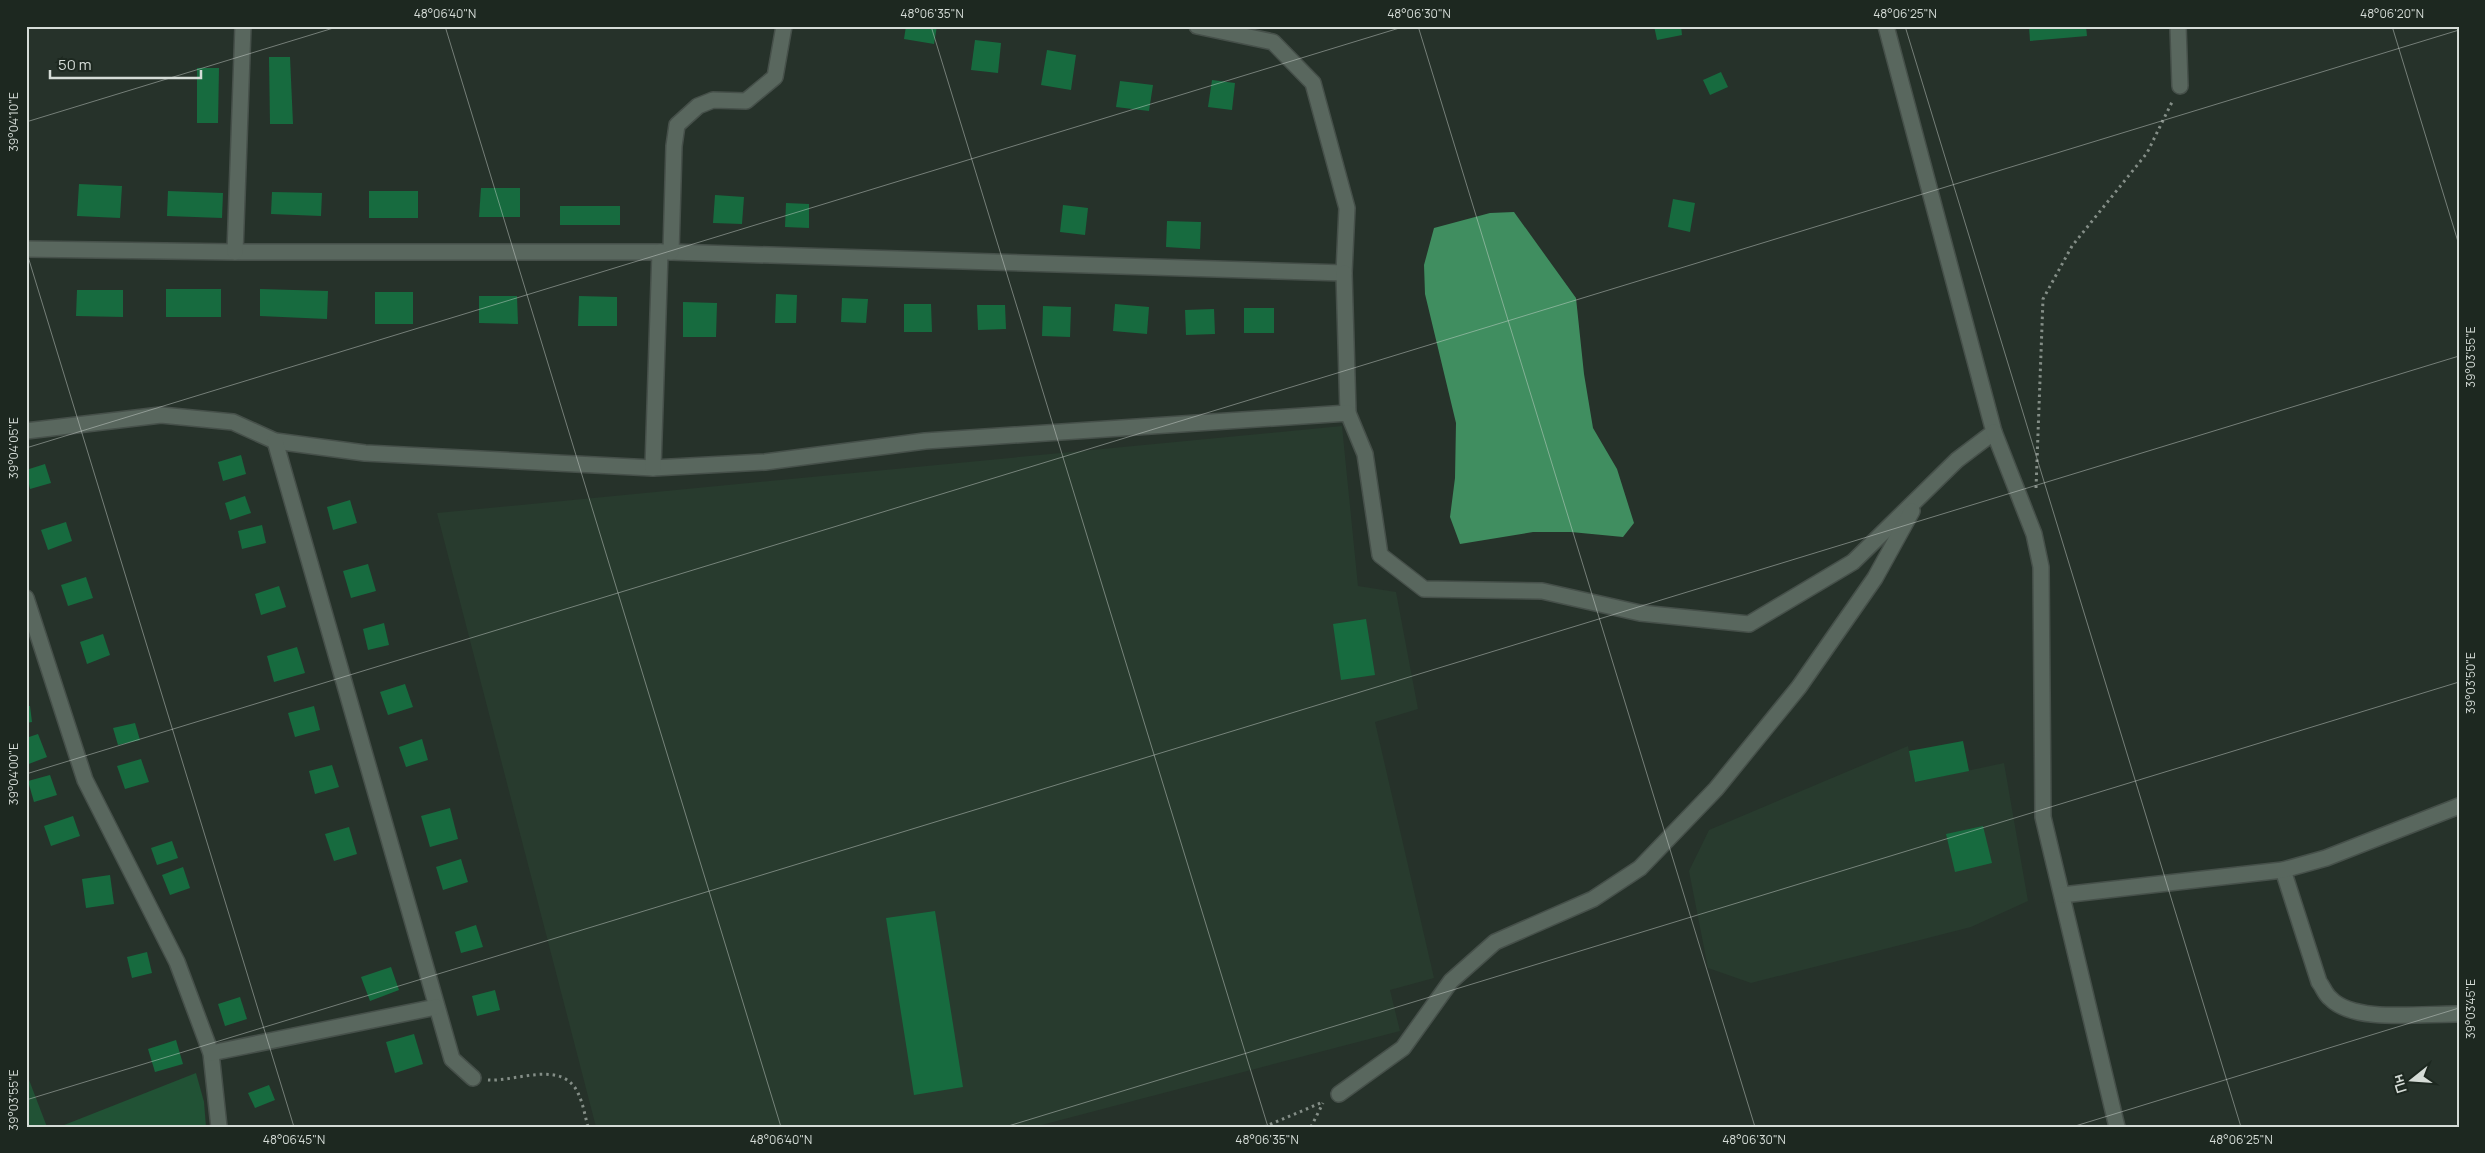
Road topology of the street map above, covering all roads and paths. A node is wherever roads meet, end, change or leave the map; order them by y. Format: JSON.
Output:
{"nodes":[{"id":1,"x":243,"y":26,"type":"edge"},
{"id":2,"x":784,"y":26,"type":"edge"},
{"id":3,"x":1197,"y":26,"type":"edge"},
{"id":4,"x":1886,"y":26,"type":"edge"},
{"id":5,"x":2178,"y":26,"type":"edge"},
{"id":6,"x":2180,"y":86,"type":"joint"},
{"id":7,"x":26,"y":249,"type":"edge"},
{"id":8,"x":235,"y":252,"type":"junction"},
{"id":9,"x":665,"y":252,"type":"junction"},
{"id":10,"x":1344,"y":273,"type":"junction"},
{"id":11,"x":1348,"y":413,"type":"junction"},
{"id":12,"x":26,"y":432,"type":"edge"},
{"id":13,"x":1994,"y":432,"type":"junction"},
{"id":14,"x":275,"y":441,"type":"junction"},
{"id":15,"x":653,"y":468,"type":"junction"},
{"id":16,"x":2036,"y":496,"type":"dead end"},
{"id":17,"x":1919,"y":498,"type":"junction"},
{"id":18,"x":26,"y":598,"type":"edge"},
{"id":19,"x":2459,"y":806,"type":"edge"},
{"id":20,"x":2283,"y":870,"type":"junction"},
{"id":21,"x":2062,"y":895,"type":"junction"},
{"id":22,"x":436,"y":1007,"type":"junction"},
{"id":23,"x":2459,"y":1014,"type":"edge"},
{"id":24,"x":211,"y":1054,"type":"junction"},
{"id":25,"x":473,"y":1078,"type":"joint"},
{"id":26,"x":1339,"y":1094,"type":"joint"},
{"id":27,"x":1323,"y":1102,"type":"junction"},
{"id":28,"x":219,"y":1127,"type":"edge"},
{"id":29,"x":588,"y":1127,"type":"edge"},
{"id":30,"x":1264,"y":1127,"type":"edge"},
{"id":31,"x":1311,"y":1127,"type":"edge"},
{"id":32,"x":2117,"y":1127,"type":"edge"}],
"edges":[{"from":1,"to":8,"type":"street"},
{"from":2,"to":9,"type":"street"},
{"from":3,"to":10,"type":"street"},
{"from":4,"to":13,"type":"street"},
{"from":5,"to":6,"type":"street"},
{"from":6,"to":16,"type":"path"},
{"from":7,"to":8,"type":"street"},
{"from":8,"to":9,"type":"street"},
{"from":9,"to":10,"type":"street"},
{"from":9,"to":15,"type":"street"},
{"from":10,"to":11,"type":"street"},
{"from":11,"to":15,"type":"street"},
{"from":11,"to":17,"type":"street"},
{"from":12,"to":14,"type":"street"},
{"from":13,"to":17,"type":"street"},
{"from":13,"to":21,"type":"street"},
{"from":14,"to":15,"type":"street"},
{"from":14,"to":22,"type":"street"},
{"from":17,"to":26,"type":"street"},
{"from":18,"to":24,"type":"street"},
{"from":19,"to":20,"type":"street"},
{"from":20,"to":21,"type":"street"},
{"from":20,"to":23,"type":"street"},
{"from":21,"to":32,"type":"street"},
{"from":22,"to":24,"type":"street"},
{"from":22,"to":25,"type":"street"},
{"from":24,"to":28,"type":"street"},
{"from":25,"to":29,"type":"path"},
{"from":26,"to":27,"type":"path"},
{"from":27,"to":30,"type":"path"},
{"from":27,"to":31,"type":"path"}]}
